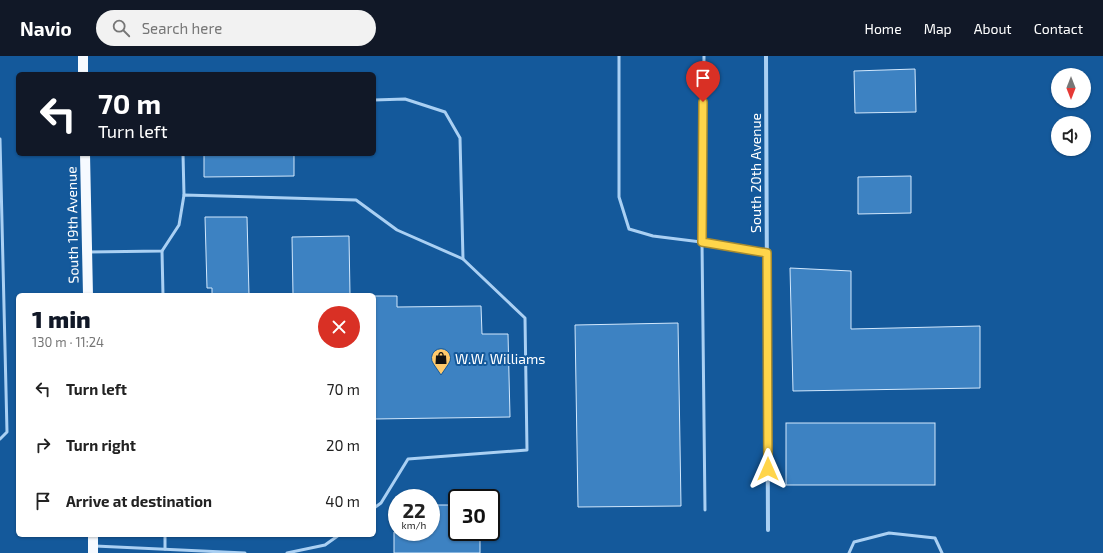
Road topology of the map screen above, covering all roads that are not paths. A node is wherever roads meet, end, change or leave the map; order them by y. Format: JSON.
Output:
{"nodes":[{"id":1,"x":83,"y":56,"type":"edge"},
{"id":2,"x":619,"y":56,"type":"edge"},
{"id":3,"x":704,"y":56,"type":"edge"},
{"id":4,"x":766,"y":56,"type":"edge"},
{"id":5,"x":83,"y":72,"type":"edge"},
{"id":6,"x":376,"y":100,"type":"edge"},
{"id":7,"x":0,"y":139,"type":"edge"},
{"id":8,"x":85,"y":156,"type":"edge"},
{"id":9,"x":183,"y":156,"type":"edge"},
{"id":10,"x":184,"y":195,"type":"junction"},
{"id":11,"x":702,"y":242,"type":"junction"},
{"id":12,"x":162,"y":251,"type":"junction"},
{"id":13,"x":87,"y":252,"type":"junction"},
{"id":14,"x":767,"y":253,"type":"junction"},
{"id":15,"x":463,"y":259,"type":"junction"},
{"id":16,"x":88,"y":293,"type":"edge"},
{"id":17,"x":163,"y":293,"type":"edge"},
{"id":18,"x":0,"y":439,"type":"edge"},
{"id":19,"x":376,"y":507,"type":"edge"},
{"id":20,"x":706,"y":510,"type":"dead end"},
{"id":21,"x":768,"y":530,"type":"dead end"},
{"id":22,"x":93,"y":537,"type":"edge"},
{"id":23,"x":165,"y":537,"type":"edge"},
{"id":24,"x":336,"y":537,"type":"edge"},
{"id":25,"x":93,"y":549,"type":"edge"},
{"id":26,"x":165,"y":549,"type":"junction"},
{"id":27,"x":245,"y":553,"type":"edge"},
{"id":28,"x":287,"y":553,"type":"edge"},
{"id":29,"x":848,"y":553,"type":"edge"},
{"id":30,"x":942,"y":553,"type":"edge"}],
"edges":[{"from":1,"to":5,"type":"main road"},
{"from":2,"to":11,"type":"lane"},
{"from":3,"to":11,"type":"lane"},
{"from":4,"to":14,"type":"street","name":"South 20th Avenue"},
{"from":6,"to":15,"type":"lane"},
{"from":7,"to":18,"type":"lane"},
{"from":8,"to":13,"type":"main road","name":"South 19th Avenue"},
{"from":9,"to":10,"type":"lane"},
{"from":10,"to":12,"type":"lane"},
{"from":10,"to":15,"type":"lane"},
{"from":11,"to":14,"type":"lane"},
{"from":11,"to":20,"type":"lane"},
{"from":12,"to":13,"type":"lane"},
{"from":12,"to":17,"type":"lane"},
{"from":13,"to":16,"type":"main road","name":"South 19th Avenue"},
{"from":14,"to":21,"type":"street","name":"South 20th Avenue"},
{"from":15,"to":19,"type":"lane"},
{"from":22,"to":25,"type":"main road"},
{"from":23,"to":26,"type":"lane"},
{"from":24,"to":28,"type":"lane"},
{"from":25,"to":26,"type":"lane"},
{"from":26,"to":27,"type":"lane"},
{"from":29,"to":30,"type":"lane"}]}
